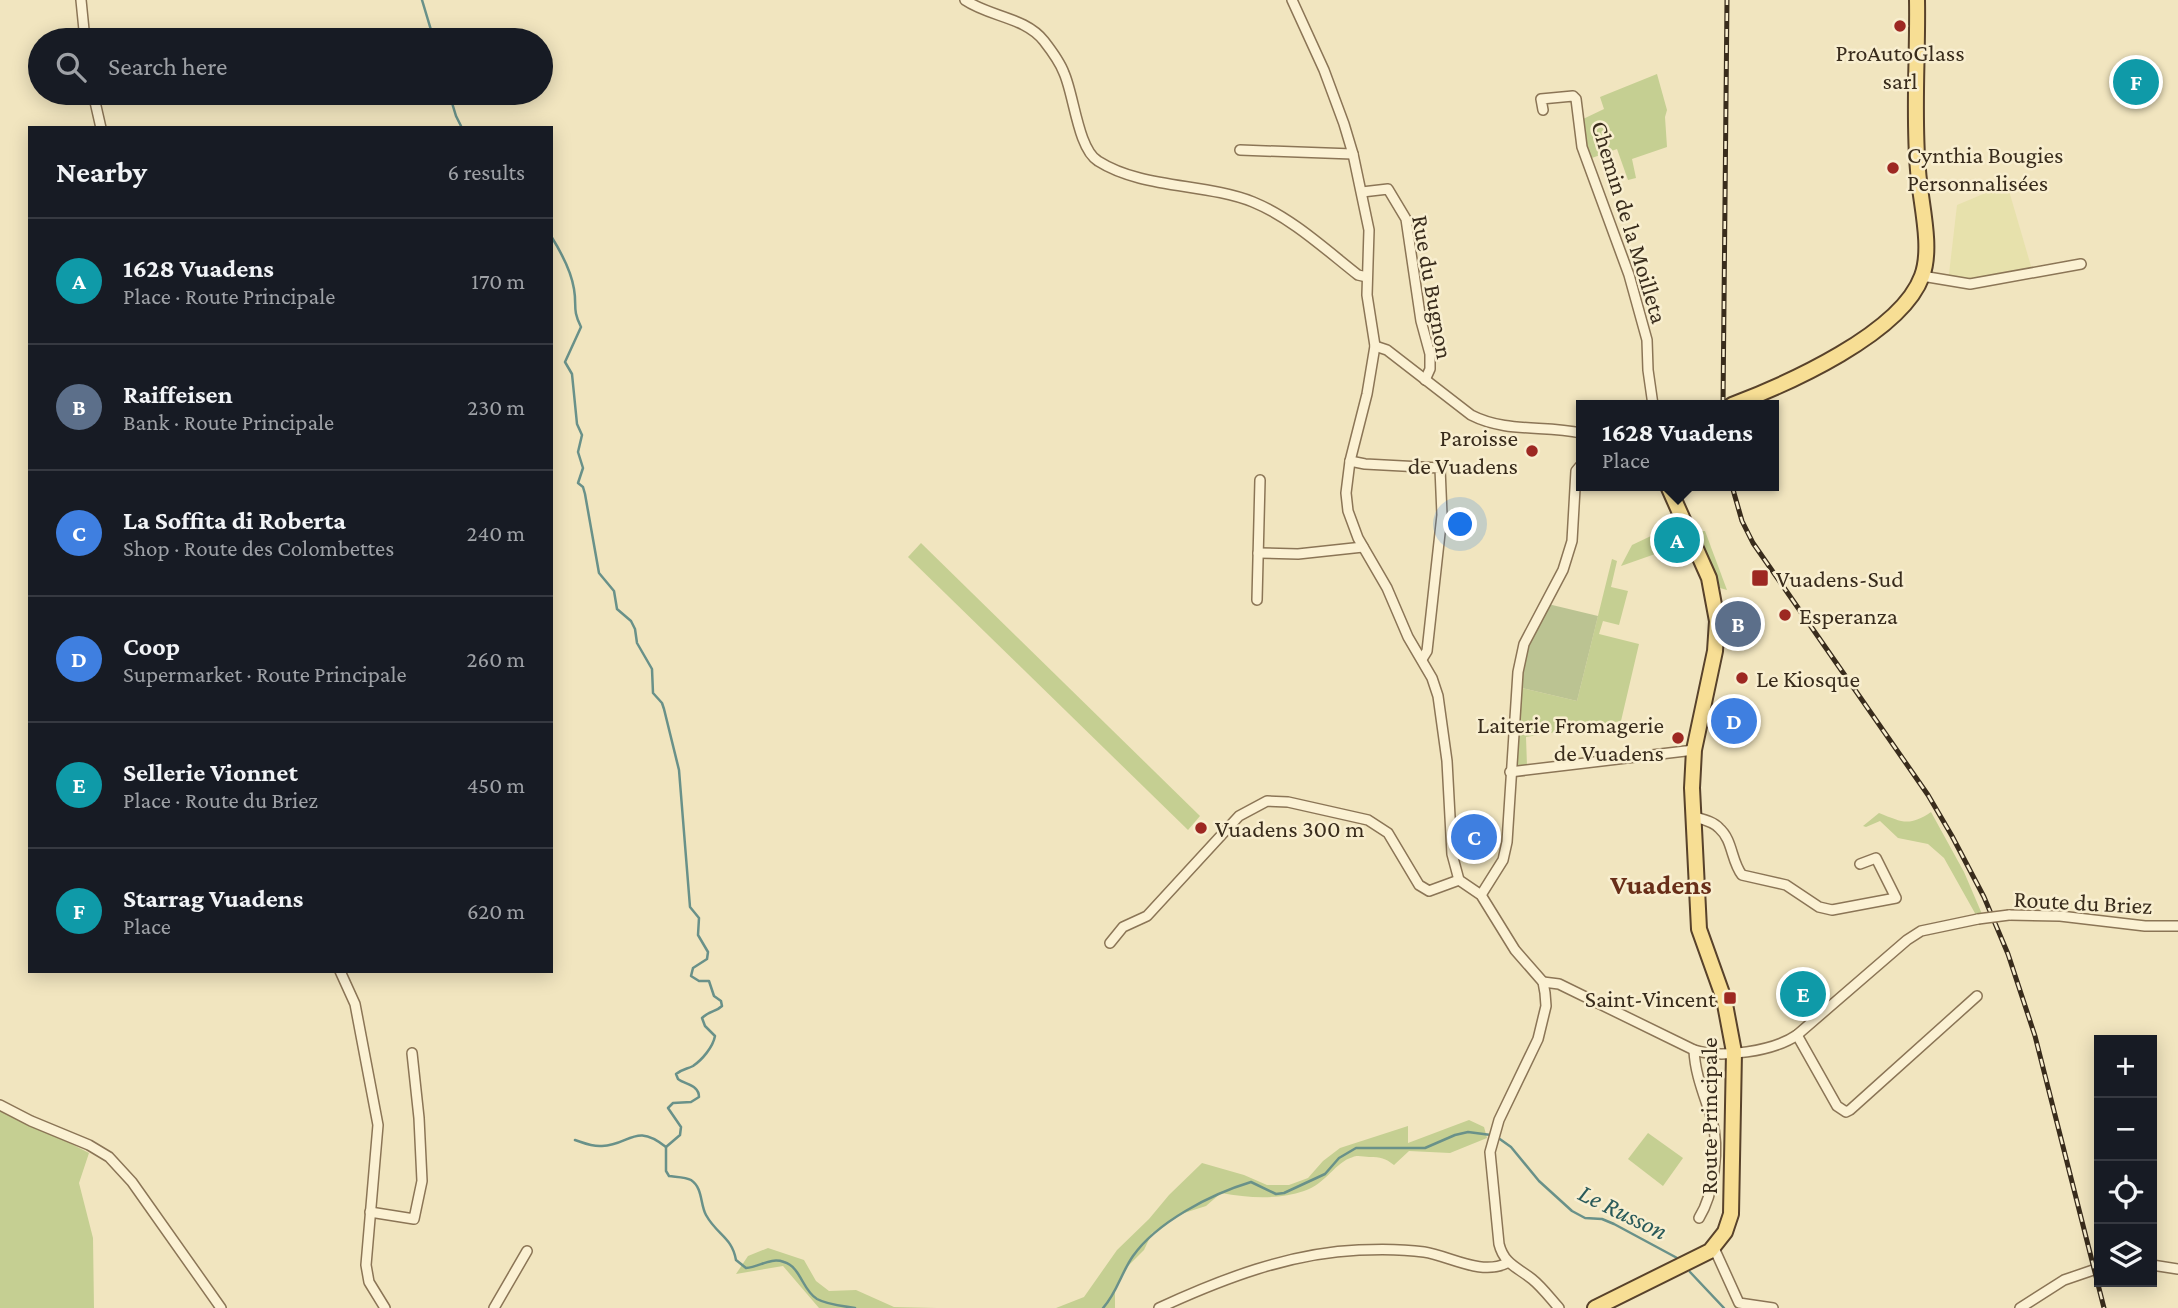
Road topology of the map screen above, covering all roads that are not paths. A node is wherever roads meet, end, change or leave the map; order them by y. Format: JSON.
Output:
{"nodes":[{"id":1,"x":81,"y":0,"type":"edge"},
{"id":2,"x":965,"y":0,"type":"edge"},
{"id":3,"x":1292,"y":0,"type":"edge"},
{"id":4,"x":1917,"y":0,"type":"edge"},
{"id":5,"x":84,"y":28,"type":"edge"},
{"id":6,"x":96,"y":105,"type":"edge"},
{"id":7,"x":1543,"y":110,"type":"dead end"},
{"id":8,"x":101,"y":126,"type":"edge"},
{"id":9,"x":1240,"y":150,"type":"dead end"},
{"id":10,"x":1353,"y":154,"type":"junction"},
{"id":11,"x":1362,"y":192,"type":"junction"},
{"id":12,"x":2081,"y":264,"type":"dead end"},
{"id":13,"x":1922,"y":276,"type":"junction"},
{"id":14,"x":1367,"y":277,"type":"junction"},
{"id":15,"x":1375,"y":346,"type":"junction"},
{"id":16,"x":1425,"y":380,"type":"junction"},
{"id":17,"x":1652,"y":400,"type":"edge"},
{"id":18,"x":1743,"y":400,"type":"edge"},
{"id":19,"x":1576,"y":432,"type":"edge"},
{"id":20,"x":1350,"y":461,"type":"junction"},
{"id":21,"x":1576,"y":471,"type":"edge"},
{"id":22,"x":1260,"y":480,"type":"dead end"},
{"id":23,"x":1670,"y":491,"type":"edge"},
{"id":24,"x":1363,"y":547,"type":"junction"},
{"id":25,"x":1258,"y":553,"type":"junction"},
{"id":26,"x":1258,"y":600,"type":"dead end"},
{"id":27,"x":1422,"y":659,"type":"junction"},
{"id":28,"x":1694,"y":750,"type":"junction"},
{"id":29,"x":1510,"y":772,"type":"junction"},
{"id":30,"x":1692,"y":816,"type":"junction"},
{"id":31,"x":1860,"y":864,"type":"dead end"},
{"id":32,"x":1459,"y":880,"type":"junction"},
{"id":33,"x":1481,"y":895,"type":"junction"},
{"id":34,"x":2178,"y":926,"type":"edge"},
{"id":35,"x":1110,"y":943,"type":"dead end"},
{"id":36,"x":341,"y":973,"type":"edge"},
{"id":37,"x":1544,"y":982,"type":"junction"},
{"id":38,"x":1977,"y":996,"type":"dead end"},
{"id":39,"x":1797,"y":1035,"type":"junction"},
{"id":40,"x":1693,"y":1051,"type":"junction"},
{"id":41,"x":412,"y":1052,"type":"dead end"},
{"id":42,"x":1734,"y":1052,"type":"junction"},
{"id":43,"x":0,"y":1105,"type":"edge"},
{"id":44,"x":370,"y":1212,"type":"junction"},
{"id":45,"x":1699,"y":1218,"type":"dead end"},
{"id":46,"x":1714,"y":1248,"type":"junction"},
{"id":47,"x":527,"y":1251,"type":"dead end"},
{"id":48,"x":1507,"y":1262,"type":"junction"},
{"id":49,"x":2157,"y":1266,"type":"edge"},
{"id":50,"x":2178,"y":1269,"type":"edge"},
{"id":51,"x":2094,"y":1270,"type":"edge"},
{"id":52,"x":221,"y":1308,"type":"edge"},
{"id":53,"x":386,"y":1308,"type":"edge"},
{"id":54,"x":494,"y":1308,"type":"edge"},
{"id":55,"x":1159,"y":1308,"type":"edge"},
{"id":56,"x":1559,"y":1308,"type":"edge"},
{"id":57,"x":1595,"y":1308,"type":"edge"},
{"id":58,"x":1773,"y":1308,"type":"edge"},
{"id":59,"x":2020,"y":1308,"type":"edge"}],
"edges":[{"from":1,"to":5,"type":"street"},
{"from":2,"to":14,"type":"street"},
{"from":3,"to":10,"type":"street"},
{"from":4,"to":13,"type":"main road"},
{"from":6,"to":8,"type":"street"},
{"from":7,"to":17,"type":"street","name":"Chemin de la Moilleta"},
{"from":9,"to":10,"type":"street"},
{"from":10,"to":11,"type":"street"},
{"from":11,"to":14,"type":"street"},
{"from":11,"to":16,"type":"street","name":"Rue du Bugnon"},
{"from":12,"to":13,"type":"street"},
{"from":13,"to":18,"type":"main road"},
{"from":14,"to":15,"type":"street"},
{"from":15,"to":16,"type":"street"},
{"from":15,"to":20,"type":"street"},
{"from":16,"to":19,"type":"street"},
{"from":20,"to":24,"type":"street"},
{"from":20,"to":27,"type":"street"},
{"from":21,"to":29,"type":"street"},
{"from":22,"to":25,"type":"street"},
{"from":23,"to":28,"type":"main road","name":"Route Principale"},
{"from":24,"to":25,"type":"street"},
{"from":24,"to":27,"type":"street"},
{"from":25,"to":26,"type":"street"},
{"from":27,"to":32,"type":"street"},
{"from":28,"to":29,"type":"street"},
{"from":28,"to":30,"type":"main road","name":"Route Principale"},
{"from":29,"to":33,"type":"street"},
{"from":30,"to":31,"type":"street"},
{"from":30,"to":42,"type":"main road","name":"Route Principale"},
{"from":32,"to":33,"type":"street"},
{"from":32,"to":35,"type":"street"},
{"from":33,"to":37,"type":"street"},
{"from":34,"to":39,"type":"street","name":"Route du Briez","bridge":true},
{"from":36,"to":44,"type":"street"},
{"from":37,"to":40,"type":"street"},
{"from":37,"to":48,"type":"street"},
{"from":38,"to":39,"type":"street"},
{"from":39,"to":42,"type":"street","name":"Route du Briez"},
{"from":40,"to":42,"type":"street","name":"Route du Briez"},
{"from":40,"to":45,"type":"street"},
{"from":41,"to":44,"type":"street"},
{"from":42,"to":46,"type":"main road","name":"Route Principale"},
{"from":43,"to":52,"type":"street"},
{"from":44,"to":53,"type":"street"},
{"from":46,"to":57,"type":"main road"},
{"from":46,"to":58,"type":"street"},
{"from":47,"to":54,"type":"street"},
{"from":48,"to":55,"type":"street"},
{"from":48,"to":56,"type":"street"},
{"from":49,"to":50,"type":"street"},
{"from":51,"to":59,"type":"street"}]}
